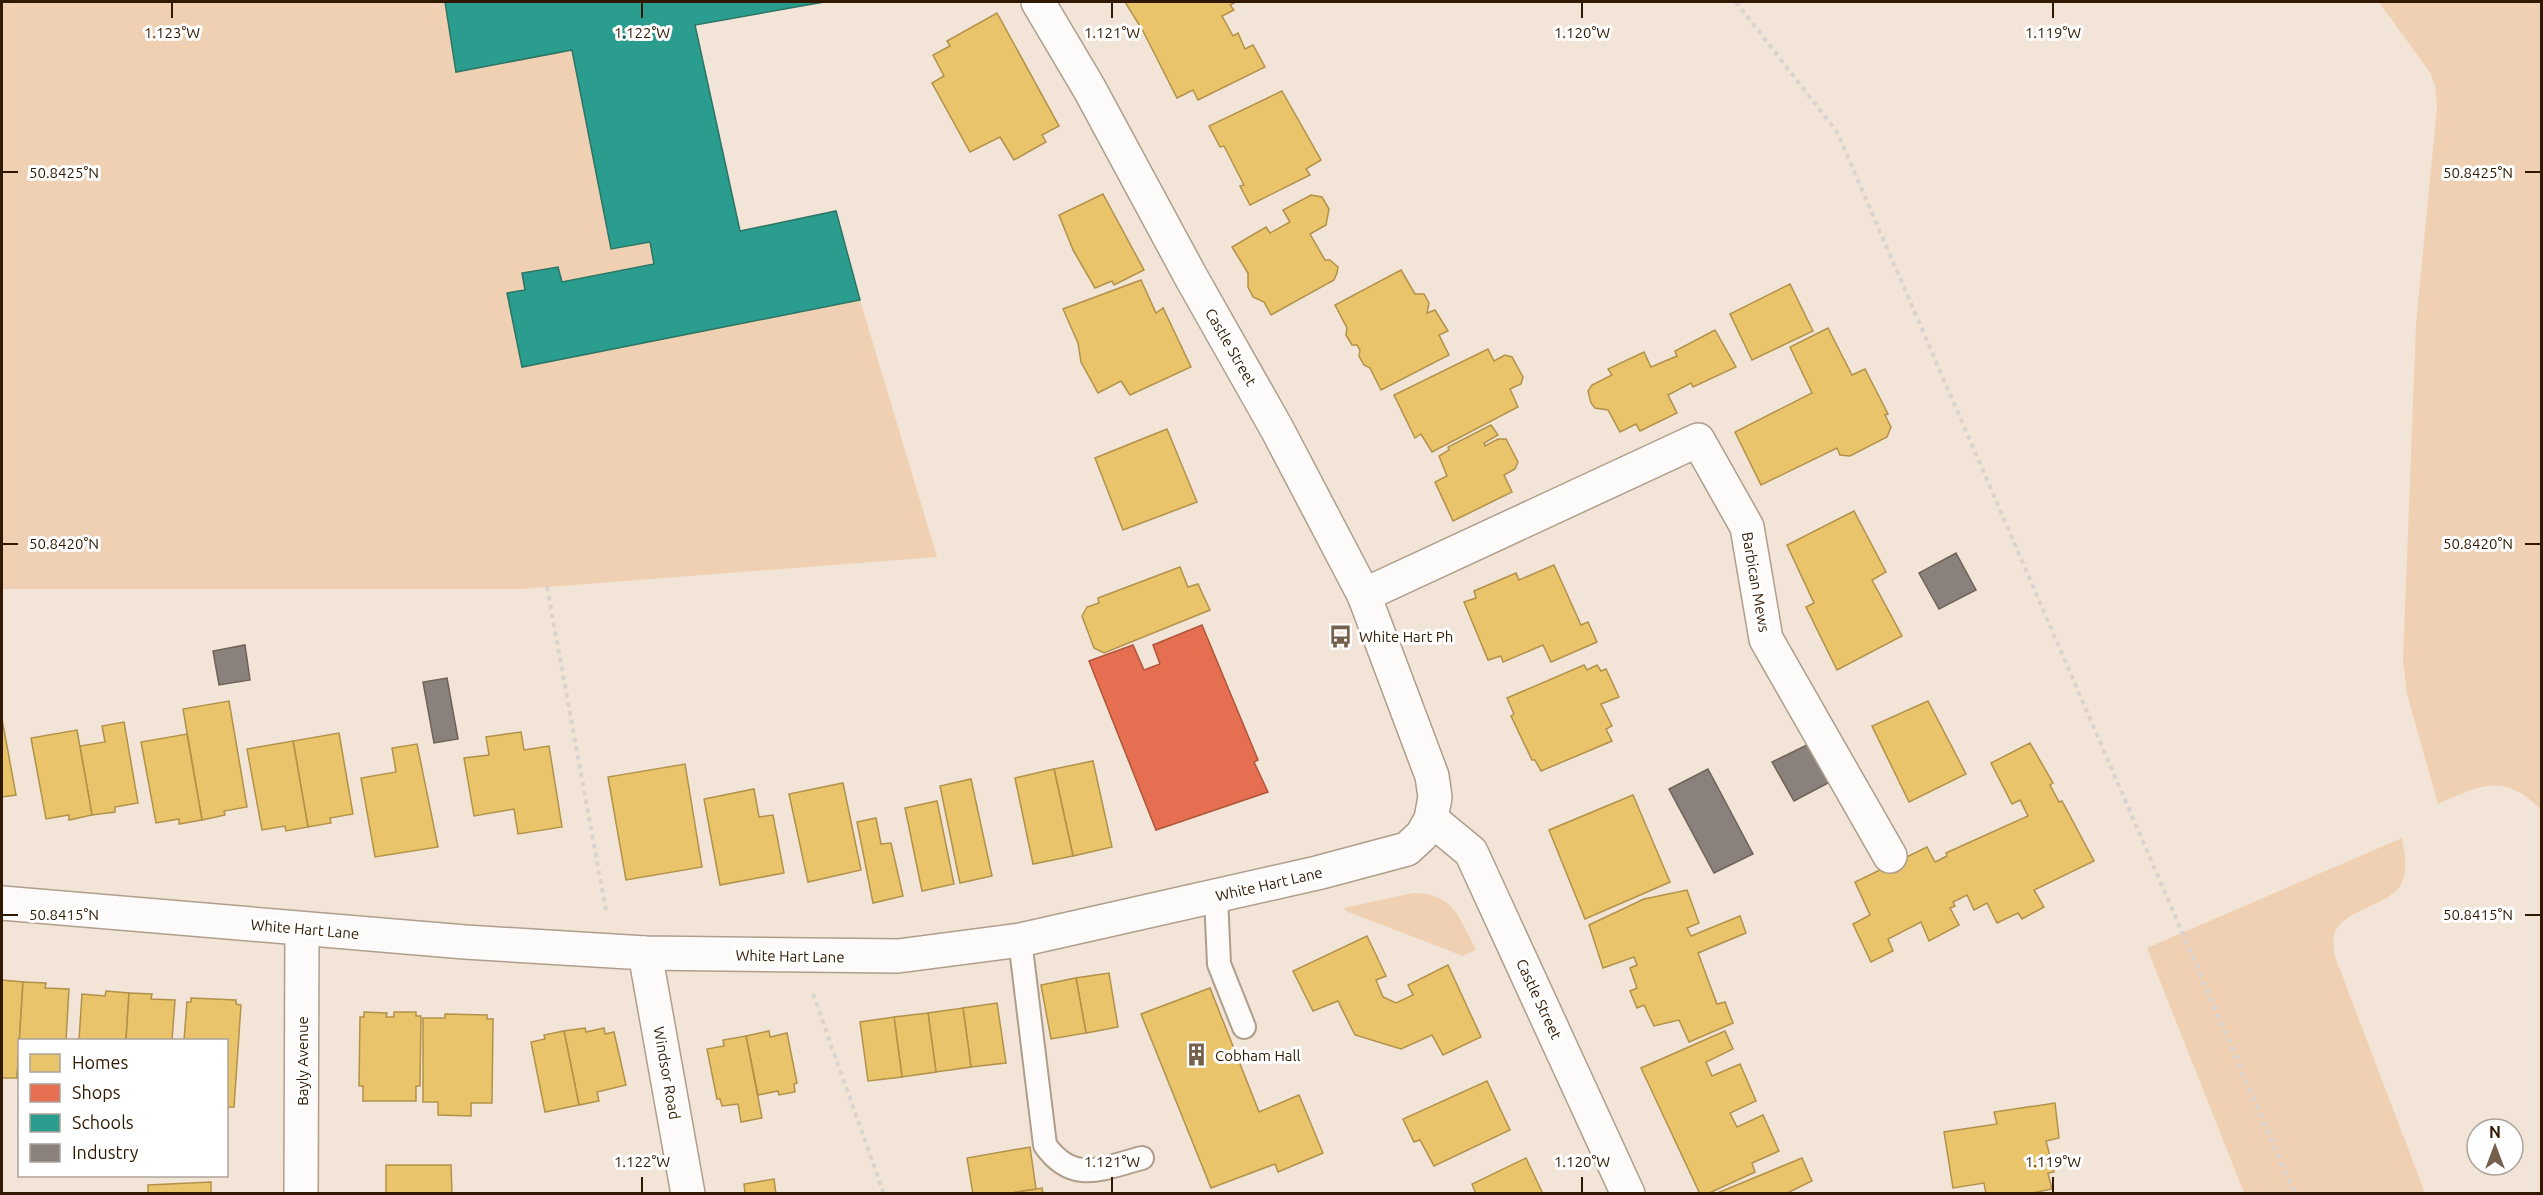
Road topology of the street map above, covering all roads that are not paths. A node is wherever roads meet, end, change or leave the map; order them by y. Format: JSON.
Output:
{"nodes":[{"id":1,"x":1038,"y":2,"type":"edge"},
{"id":2,"x":1364,"y":595,"type":"junction"},
{"id":3,"x":1431,"y":819,"type":"junction"},
{"id":4,"x":1890,"y":855,"type":"dead end"},
{"id":5,"x":1216,"y":897,"type":"junction"},
{"id":6,"x":2,"y":903,"type":"edge"},
{"id":7,"x":302,"y":929,"type":"junction"},
{"id":8,"x":1020,"y":940,"type":"junction"},
{"id":9,"x":645,"y":953,"type":"junction"},
{"id":10,"x":1244,"y":1027,"type":"dead end"},
{"id":11,"x":1142,"y":1158,"type":"dead end"},
{"id":12,"x":301,"y":1194,"type":"edge"},
{"id":13,"x":688,"y":1194,"type":"edge"},
{"id":14,"x":1628,"y":1194,"type":"edge"}],
"edges":[{"from":1,"to":2,"type":"street","name":"Castle Street"},
{"from":2,"to":3,"type":"street","name":"Castle Street"},
{"from":2,"to":4,"type":"street","name":"Barbican Mews"},
{"from":3,"to":5,"type":"street","name":"White Hart Lane"},
{"from":3,"to":14,"type":"street","name":"Castle Street"},
{"from":5,"to":8,"type":"street","name":"White Hart Lane"},
{"from":5,"to":10,"type":"lane"},
{"from":6,"to":7,"type":"street","name":"White Hart Lane"},
{"from":7,"to":9,"type":"street","name":"White Hart Lane"},
{"from":7,"to":12,"type":"street","name":"Bayly Avenue"},
{"from":8,"to":9,"type":"street","name":"White Hart Lane"},
{"from":8,"to":11,"type":"lane"},
{"from":9,"to":13,"type":"street","name":"Windsor Road"}]}
